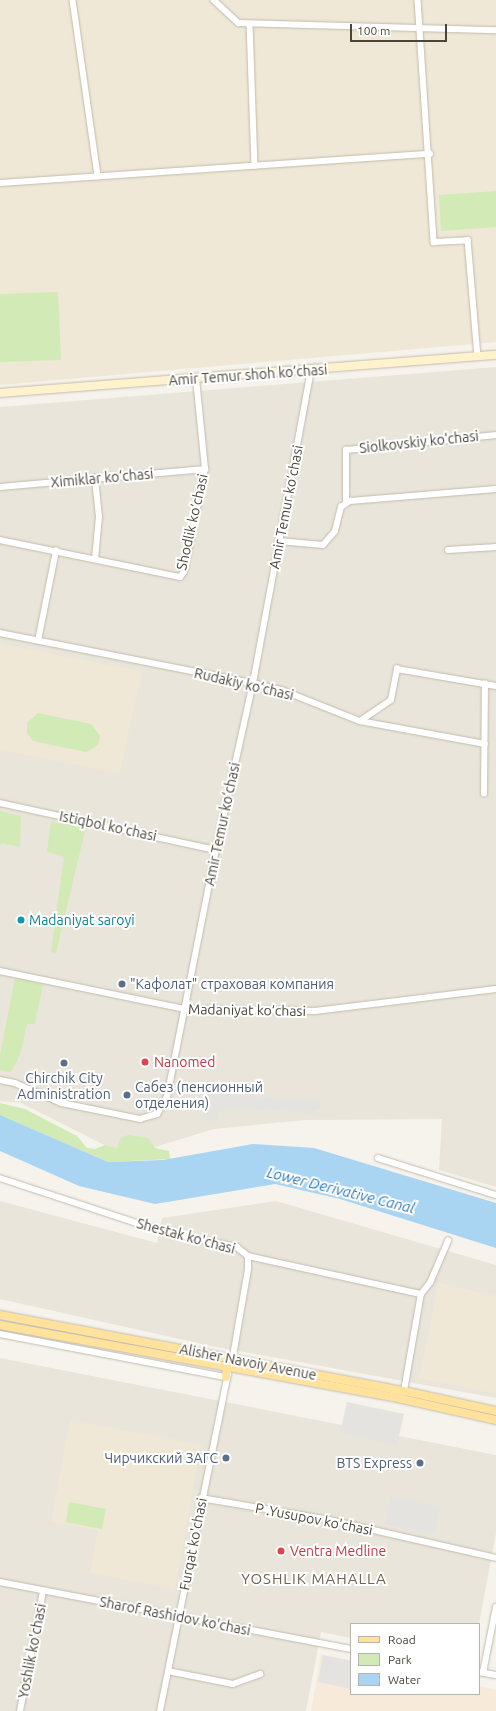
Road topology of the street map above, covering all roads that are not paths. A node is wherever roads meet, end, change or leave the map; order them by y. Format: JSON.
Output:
{"nodes":[{"id":1,"x":73,"y":0,"type":"edge"},
{"id":2,"x":214,"y":0,"type":"edge"},
{"id":3,"x":418,"y":0,"type":"edge"},
{"id":4,"x":250,"y":24,"type":"junction"},
{"id":5,"x":420,"y":29,"type":"junction"},
{"id":6,"x":496,"y":30,"type":"edge"},
{"id":7,"x":430,"y":154,"type":"junction"},
{"id":8,"x":255,"y":166,"type":"junction"},
{"id":9,"x":98,"y":176,"type":"junction"},
{"id":10,"x":0,"y":183,"type":"edge"},
{"id":11,"x":496,"y":355,"type":"edge"},
{"id":12,"x":478,"y":356,"type":"junction"},
{"id":13,"x":311,"y":371,"type":"junction"},
{"id":14,"x":196,"y":379,"type":"junction"},
{"id":15,"x":0,"y":393,"type":"edge"},
{"id":16,"x":496,"y":435,"type":"edge"},
{"id":17,"x":205,"y":469,"type":"junction"},
{"id":18,"x":96,"y":478,"type":"junction"},
{"id":19,"x":0,"y":488,"type":"edge"},
{"id":20,"x":496,"y":489,"type":"edge"},
{"id":21,"x":346,"y":502,"type":"junction"},
{"id":22,"x":0,"y":540,"type":"edge"},
{"id":23,"x":280,"y":540,"type":"junction"},
{"id":24,"x":496,"y":547,"type":"edge"},
{"id":25,"x":448,"y":550,"type":"dead end"},
{"id":26,"x":56,"y":551,"type":"junction"},
{"id":27,"x":95,"y":559,"type":"junction"},
{"id":28,"x":0,"y":633,"type":"edge"},
{"id":29,"x":38,"y":641,"type":"junction"},
{"id":30,"x":253,"y":683,"type":"junction"},
{"id":31,"x":484,"y":684,"type":"junction"},
{"id":32,"x":496,"y":686,"type":"edge"},
{"id":33,"x":360,"y":720,"type":"junction"},
{"id":34,"x":485,"y":744,"type":"junction"},
{"id":35,"x":484,"y":794,"type":"dead end"},
{"id":36,"x":0,"y":803,"type":"edge"},
{"id":37,"x":216,"y":850,"type":"junction"},
{"id":38,"x":0,"y":971,"type":"edge"},
{"id":39,"x":496,"y":989,"type":"edge"},
{"id":40,"x":185,"y":1009,"type":"junction"},
{"id":41,"x":0,"y":1080,"type":"edge"},
{"id":42,"x":378,"y":1158,"type":"dead end"},
{"id":43,"x":0,"y":1178,"type":"edge"},
{"id":44,"x":496,"y":1194,"type":"edge"},
{"id":45,"x":448,"y":1241,"type":"dead end"},
{"id":46,"x":248,"y":1256,"type":"junction"},
{"id":47,"x":421,"y":1294,"type":"junction"},
{"id":48,"x":0,"y":1315,"type":"edge"},
{"id":49,"x":0,"y":1325,"type":"edge"},
{"id":50,"x":0,"y":1334,"type":"edge"},
{"id":51,"x":230,"y":1364,"type":"junction"},
{"id":52,"x":226,"y":1377,"type":"junction"},
{"id":53,"x":404,"y":1391,"type":"junction"},
{"id":54,"x":496,"y":1411,"type":"edge"},
{"id":55,"x":496,"y":1420,"type":"edge"},
{"id":56,"x":201,"y":1498,"type":"junction"},
{"id":57,"x":496,"y":1558,"type":"edge"},
{"id":58,"x":0,"y":1582,"type":"edge"},
{"id":59,"x":43,"y":1591,"type":"junction"},
{"id":60,"x":496,"y":1607,"type":"edge"},
{"id":61,"x":178,"y":1618,"type":"junction"},
{"id":62,"x":350,"y":1649,"type":"edge"},
{"id":63,"x":168,"y":1671,"type":"junction"},
{"id":64,"x":481,"y":1672,"type":"edge"},
{"id":65,"x":260,"y":1674,"type":"dead end"},
{"id":66,"x":496,"y":1675,"type":"edge"},
{"id":67,"x":20,"y":1711,"type":"edge"},
{"id":68,"x":160,"y":1711,"type":"edge"}],
"edges":[{"from":1,"to":9,"type":"street"},
{"from":2,"to":4,"type":"street"},
{"from":3,"to":5,"type":"street"},
{"from":4,"to":5,"type":"street"},
{"from":4,"to":8,"type":"street"},
{"from":5,"to":6,"type":"street"},
{"from":5,"to":7,"type":"street"},
{"from":7,"to":8,"type":"street"},
{"from":7,"to":12,"type":"street"},
{"from":8,"to":9,"type":"street"},
{"from":9,"to":10,"type":"street"},
{"from":11,"to":12,"type":"main road","name":"Amir Temur shoh ko‘chasi"},
{"from":12,"to":13,"type":"main road","name":"Amir Temur shoh ko‘chasi"},
{"from":13,"to":14,"type":"main road","name":"Amir Temur shoh ko‘chasi"},
{"from":13,"to":23,"type":"street","name":"Amir Temur ko‘chasi"},
{"from":14,"to":15,"type":"main road","name":"Amir Temur shoh ko‘chasi"},
{"from":14,"to":17,"type":"street","name":"Shodlik ko‘chasi"},
{"from":16,"to":21,"type":"street","name":"Siolkovskiy ko‘chasi"},
{"from":17,"to":18,"type":"street","name":"Ximiklar ko‘chasi"},
{"from":17,"to":27,"type":"street","name":"Shodlik ko‘chasi"},
{"from":18,"to":19,"type":"street","name":"Ximiklar ko‘chasi"},
{"from":18,"to":27,"type":"street"},
{"from":20,"to":21,"type":"street"},
{"from":21,"to":23,"type":"street"},
{"from":22,"to":26,"type":"street","name":"Shodlik ko‘chasi"},
{"from":23,"to":30,"type":"street","name":"Amir Temur ko‘chasi"},
{"from":24,"to":25,"type":"street"},
{"from":26,"to":27,"type":"street","name":"Shodlik ko‘chasi"},
{"from":26,"to":29,"type":"street"},
{"from":28,"to":29,"type":"street","name":"Rudakiy ko‘chasi"},
{"from":29,"to":30,"type":"street","name":"Rudakiy ko‘chasi"},
{"from":30,"to":33,"type":"street","name":"Rudakiy ko‘chasi"},
{"from":30,"to":37,"type":"street","name":"Amir Temur ko‘chasi"},
{"from":31,"to":32,"type":"street"},
{"from":31,"to":33,"type":"street"},
{"from":31,"to":34,"type":"street"},
{"from":33,"to":34,"type":"street","name":"Rudakiy ko‘chasi"},
{"from":34,"to":35,"type":"street"},
{"from":36,"to":37,"type":"street","name":"Istiqbol ko‘chasi"},
{"from":37,"to":40,"type":"street","name":"Amir Temur ko‘chasi"},
{"from":38,"to":40,"type":"street","name":"Madaniyat ko‘chasi"},
{"from":39,"to":40,"type":"street","name":"Madaniyat ko‘chasi"},
{"from":40,"to":41,"type":"street","name":"Amir Temur ko‘chasi"},
{"from":42,"to":44,"type":"street"},
{"from":43,"to":46,"type":"street","name":"Shestak ko'chasi"},
{"from":45,"to":47,"type":"street"},
{"from":46,"to":47,"type":"street","name":"Shestak ko'chasi"},
{"from":46,"to":51,"type":"street"},
{"from":47,"to":53,"type":"street"},
{"from":48,"to":51,"type":"main road","name":"Alisher Navoiy Avenue"},
{"from":49,"to":51,"type":"main road","name":"Alisher Navoiy Avenue"},
{"from":50,"to":52,"type":"street","name":"Alisher Navoiy Avenue"},
{"from":51,"to":52,"type":"main road"},
{"from":51,"to":53,"type":"main road","name":"Alisher Navoiy Avenue"},
{"from":51,"to":55,"type":"main road","name":"Alisher Navoiy Avenue"},
{"from":52,"to":56,"type":"street","name":"Furqat ko'chasi"},
{"from":53,"to":54,"type":"main road","name":"Alisher Navoiy Avenue"},
{"from":56,"to":57,"type":"street","name":"P .Yusupov ko'chasi"},
{"from":56,"to":61,"type":"street","name":"Furqat ko'chasi"},
{"from":58,"to":59,"type":"street","name":"Sharof Rashidov ko'chasi"},
{"from":59,"to":61,"type":"street","name":"Sharof Rashidov ko'chasi"},
{"from":59,"to":67,"type":"street","name":"Yoshlik ko'chasi"},
{"from":60,"to":64,"type":"street"},
{"from":61,"to":62,"type":"street","name":"Sharof Rashidov ko'chasi"},
{"from":61,"to":63,"type":"street","name":"Furqat ko'chasi"},
{"from":63,"to":65,"type":"street"},
{"from":63,"to":68,"type":"street","name":"Furqat ko'chasi"},
{"from":64,"to":66,"type":"street"}]}
